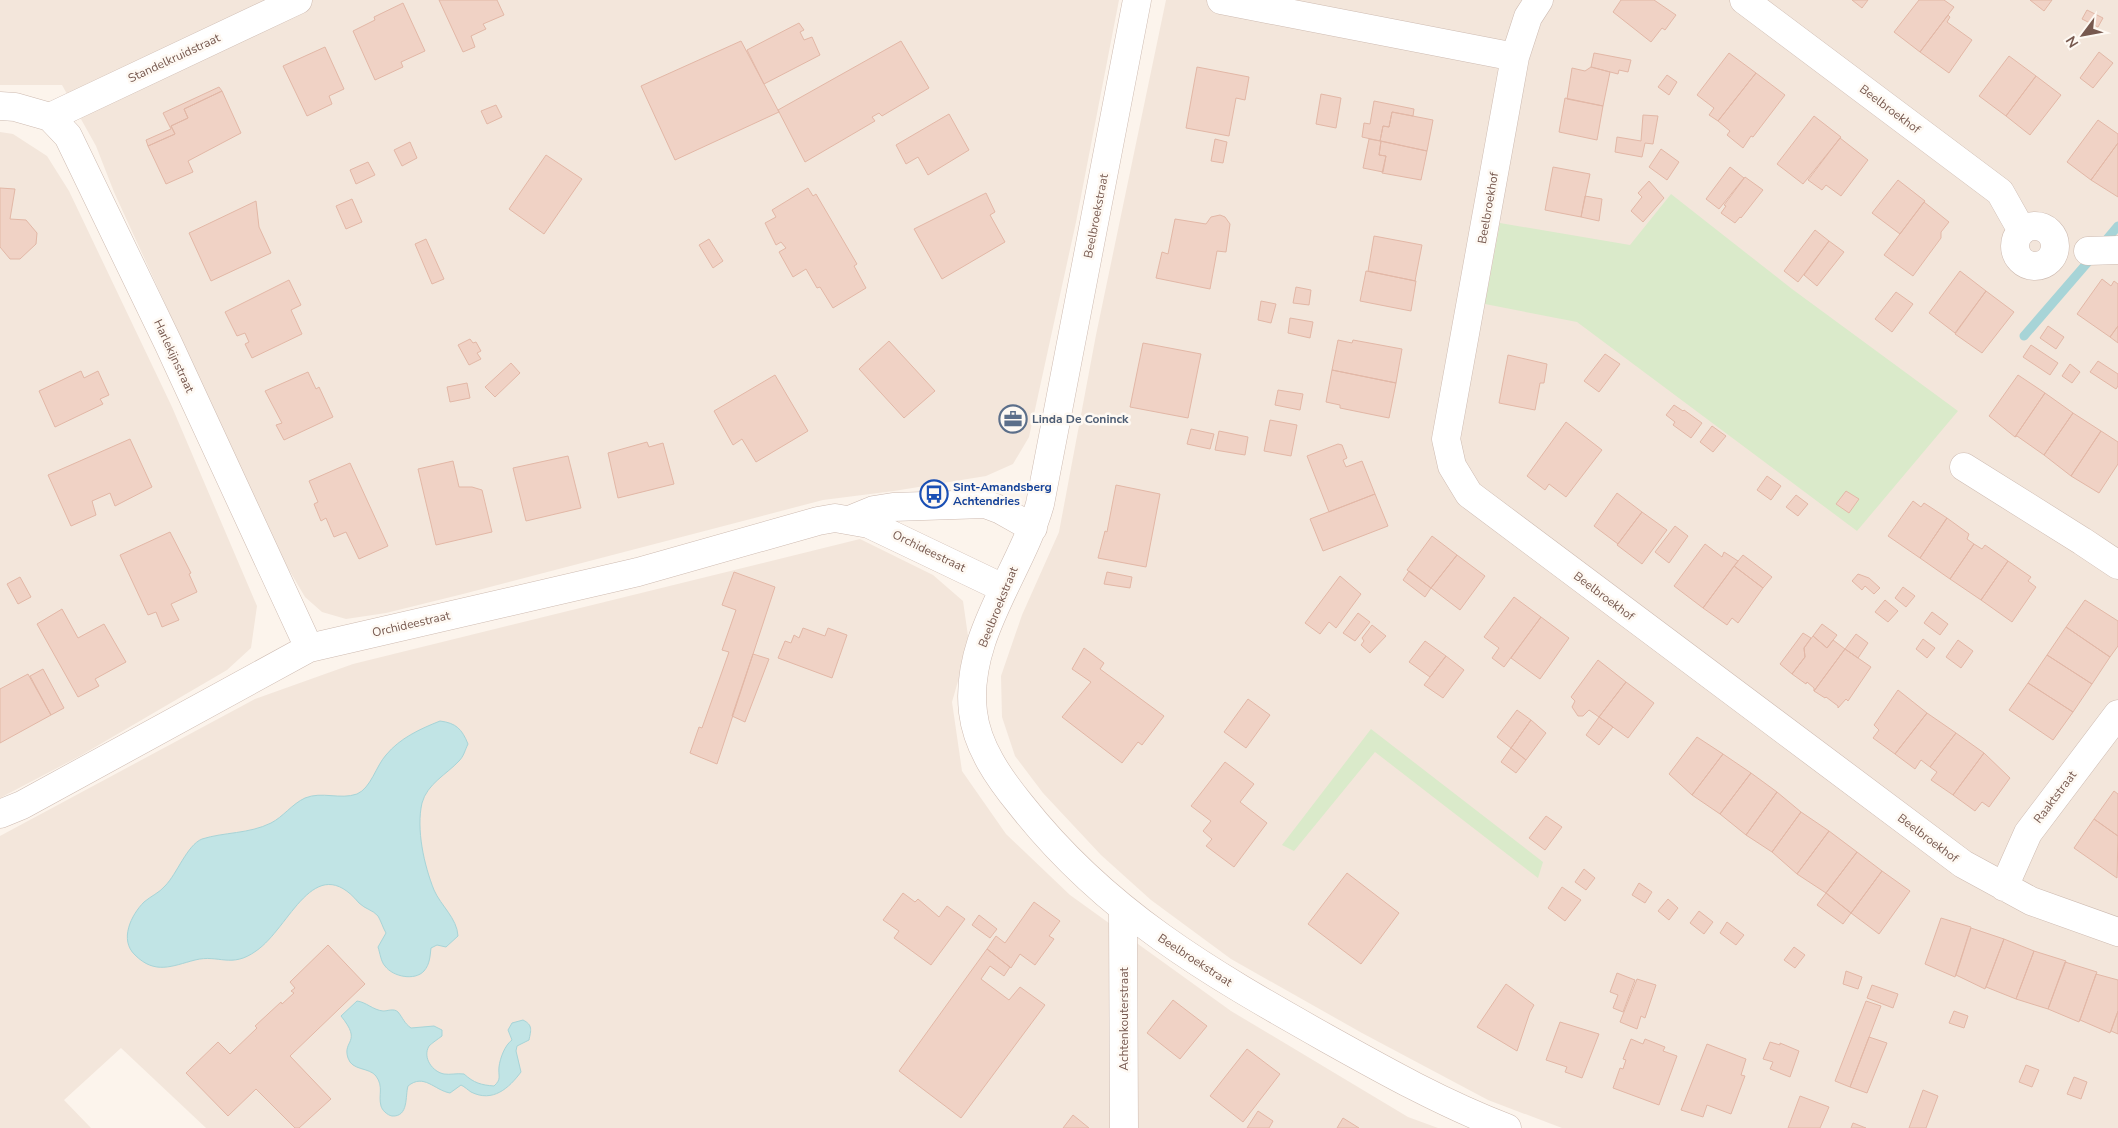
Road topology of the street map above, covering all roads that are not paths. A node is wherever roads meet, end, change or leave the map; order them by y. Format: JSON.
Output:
{"nodes":[{"id":1,"x":298,"y":0,"type":"edge"},
{"id":2,"x":1137,"y":0,"type":"edge"},
{"id":3,"x":1221,"y":0,"type":"edge"},
{"id":4,"x":1539,"y":0,"type":"edge"},
{"id":5,"x":1744,"y":0,"type":"edge"},
{"id":6,"x":1515,"y":57,"type":"junction"},
{"id":7,"x":0,"y":106,"type":"edge"},
{"id":8,"x":50,"y":117,"type":"junction"},
{"id":9,"x":2022,"y":231,"type":"dead end"},
{"id":10,"x":1964,"y":467,"type":"dead end"},
{"id":11,"x":852,"y":519,"type":"junction"},
{"id":12,"x":1033,"y":528,"type":"junction"},
{"id":13,"x":2118,"y":566,"type":"edge"},
{"id":14,"x":1003,"y":588,"type":"junction"},
{"id":15,"x":309,"y":648,"type":"junction"},
{"id":16,"x":2118,"y":714,"type":"edge"},
{"id":17,"x":0,"y":814,"type":"edge"},
{"id":18,"x":2004,"y":887,"type":"junction"},
{"id":19,"x":1123,"y":910,"type":"junction"},
{"id":20,"x":2118,"y":932,"type":"edge"},
{"id":21,"x":1124,"y":1128,"type":"edge"},
{"id":22,"x":1507,"y":1128,"type":"edge"}],
"edges":[{"from":1,"to":8,"type":"street","name":"Standelkruidstraat"},
{"from":2,"to":12,"type":"street","name":"Beelbroekstraat"},
{"from":3,"to":6,"type":"street"},
{"from":4,"to":6,"type":"street","name":"Beelbroekhof"},
{"from":5,"to":9,"type":"street","name":"Beelbroekhof"},
{"from":6,"to":18,"type":"street","name":"Beelbroekhof"},
{"from":7,"to":8,"type":"street"},
{"from":8,"to":15,"type":"street","name":"Harlekijnstraat"},
{"from":10,"to":13,"type":"street"},
{"from":11,"to":12,"type":"street","name":"Orchideestraat"},
{"from":11,"to":14,"type":"street","name":"Orchideestraat"},
{"from":11,"to":15,"type":"street","name":"Orchideestraat"},
{"from":12,"to":14,"type":"street","name":"Beelbroekstraat"},
{"from":14,"to":19,"type":"street","name":"Beelbroekstraat"},
{"from":15,"to":17,"type":"street","name":"Orchideestraat"},
{"from":16,"to":18,"type":"street","name":"Raaktstraat"},
{"from":18,"to":20,"type":"street","name":"Beelbroekhof"},
{"from":19,"to":21,"type":"street","name":"Achtenkouterstraat"},
{"from":19,"to":22,"type":"street","name":"Beelbroekstraat"}]}
